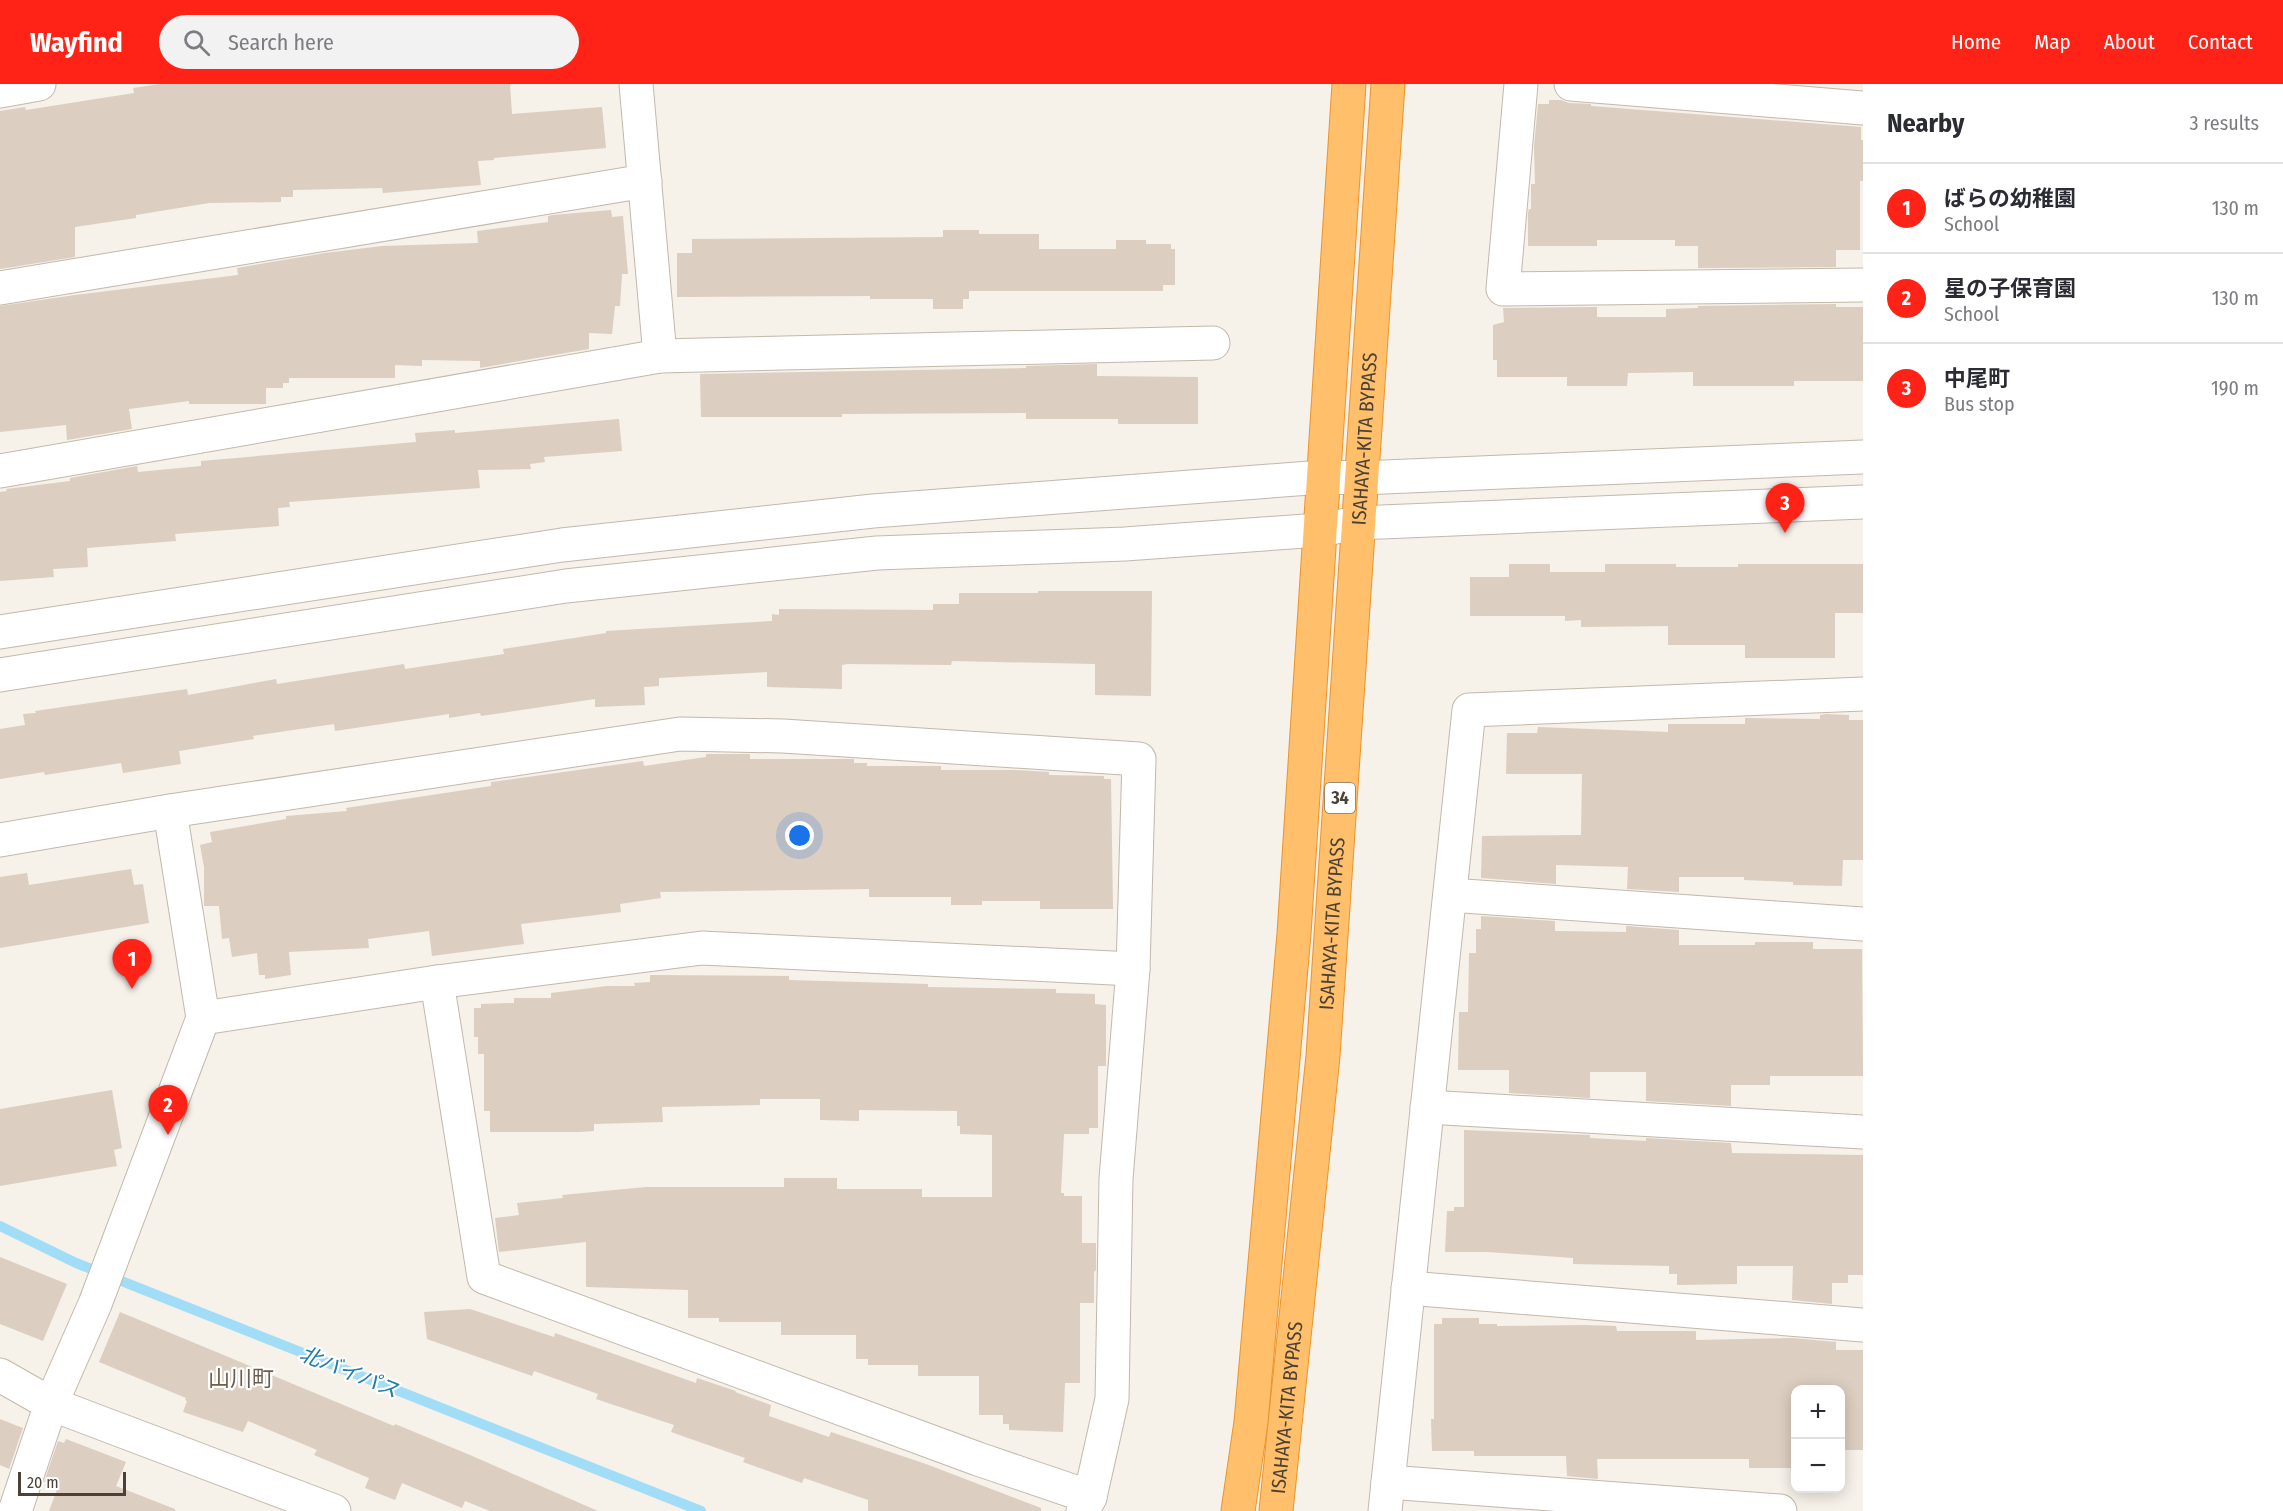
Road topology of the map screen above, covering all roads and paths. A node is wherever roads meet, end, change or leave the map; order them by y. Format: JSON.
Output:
{"nodes":[{"id":1,"x":39,"y":84,"type":"edge"},
{"id":2,"x":636,"y":84,"type":"edge"},
{"id":3,"x":1349,"y":84,"type":"edge"},
{"id":4,"x":1388,"y":84,"type":"edge"},
{"id":5,"x":1521,"y":84,"type":"edge"},
{"id":6,"x":1571,"y":84,"type":"edge"},
{"id":7,"x":0,"y":91,"type":"edge"},
{"id":8,"x":1863,"y":108,"type":"edge"},
{"id":9,"x":645,"y":181,"type":"junction"},
{"id":10,"x":1863,"y":285,"type":"edge"},
{"id":11,"x":0,"y":288,"type":"edge"},
{"id":12,"x":1213,"y":343,"type":"dead end"},
{"id":13,"x":660,"y":356,"type":"junction"},
{"id":14,"x":1863,"y":457,"type":"edge"},
{"id":15,"x":0,"y":471,"type":"edge"},
{"id":16,"x":1323,"y":477,"type":"junction"},
{"id":17,"x":1360,"y":478,"type":"junction"},
{"id":18,"x":1863,"y":502,"type":"edge"},
{"id":19,"x":1358,"y":523,"type":"junction"},
{"id":20,"x":1319,"y":530,"type":"junction"},
{"id":21,"x":0,"y":632,"type":"edge"},
{"id":22,"x":0,"y":675,"type":"edge"},
{"id":23,"x":1863,"y":694,"type":"edge"},
{"id":24,"x":170,"y":811,"type":"junction"},
{"id":25,"x":0,"y":840,"type":"edge"},
{"id":26,"x":1450,"y":895,"type":"junction"},
{"id":27,"x":1863,"y":924,"type":"edge"},
{"id":28,"x":1133,"y":969,"type":"junction"},
{"id":29,"x":437,"y":982,"type":"junction"},
{"id":30,"x":203,"y":1018,"type":"junction"},
{"id":31,"x":1427,"y":1107,"type":"junction"},
{"id":32,"x":1863,"y":1132,"type":"edge"},
{"id":33,"x":1408,"y":1288,"type":"junction"},
{"id":34,"x":1863,"y":1325,"type":"edge"},
{"id":35,"x":0,"y":1375,"type":"edge"},
{"id":36,"x":51,"y":1404,"type":"junction"},
{"id":37,"x":1386,"y":1496,"type":"edge"},
{"id":38,"x":1086,"y":1504,"type":"edge"},
{"id":39,"x":15,"y":1511,"type":"edge"},
{"id":40,"x":334,"y":1511,"type":"edge"},
{"id":41,"x":1238,"y":1511,"type":"edge"},
{"id":42,"x":1276,"y":1511,"type":"edge"},
{"id":43,"x":1780,"y":1511,"type":"edge"}],
"edges":[{"from":1,"to":7,"type":"street"},
{"from":2,"to":9,"type":"street"},
{"from":3,"to":16,"type":"highway","name":"ISAHAYA-KITA BYPASS","number":"34"},
{"from":4,"to":17,"type":"highway","name":"ISAHAYA-KITA BYPASS","number":"34"},
{"from":5,"to":10,"type":"street"},
{"from":6,"to":8,"type":"street"},
{"from":9,"to":11,"type":"street"},
{"from":9,"to":13,"type":"street"},
{"from":12,"to":13,"type":"street"},
{"from":13,"to":15,"type":"street"},
{"from":14,"to":17,"type":"street"},
{"from":16,"to":17,"type":"street"},
{"from":16,"to":20,"type":"highway","name":"ISAHAYA-KITA BYPASS","number":"34"},
{"from":16,"to":21,"type":"street"},
{"from":17,"to":19,"type":"highway","name":"ISAHAYA-KITA BYPASS","number":"34"},
{"from":18,"to":19,"type":"street"},
{"from":19,"to":20,"type":"street"},
{"from":19,"to":42,"type":"highway","name":"ISAHAYA-KITA BYPASS","number":"34"},
{"from":20,"to":22,"type":"street"},
{"from":20,"to":41,"type":"highway","name":"ISAHAYA-KITA BYPASS","number":"34"},
{"from":23,"to":26,"type":"street"},
{"from":24,"to":25,"type":"street"},
{"from":24,"to":28,"type":"street"},
{"from":24,"to":30,"type":"street"},
{"from":26,"to":27,"type":"street"},
{"from":26,"to":31,"type":"street"},
{"from":28,"to":29,"type":"street"},
{"from":28,"to":38,"type":"street"},
{"from":29,"to":30,"type":"street"},
{"from":29,"to":38,"type":"street"},
{"from":30,"to":36,"type":"street"},
{"from":31,"to":32,"type":"street"},
{"from":31,"to":33,"type":"street"},
{"from":33,"to":34,"type":"street"},
{"from":33,"to":37,"type":"street"},
{"from":35,"to":36,"type":"street"},
{"from":36,"to":39,"type":"street"},
{"from":36,"to":40,"type":"street"},
{"from":37,"to":43,"type":"street"}]}
